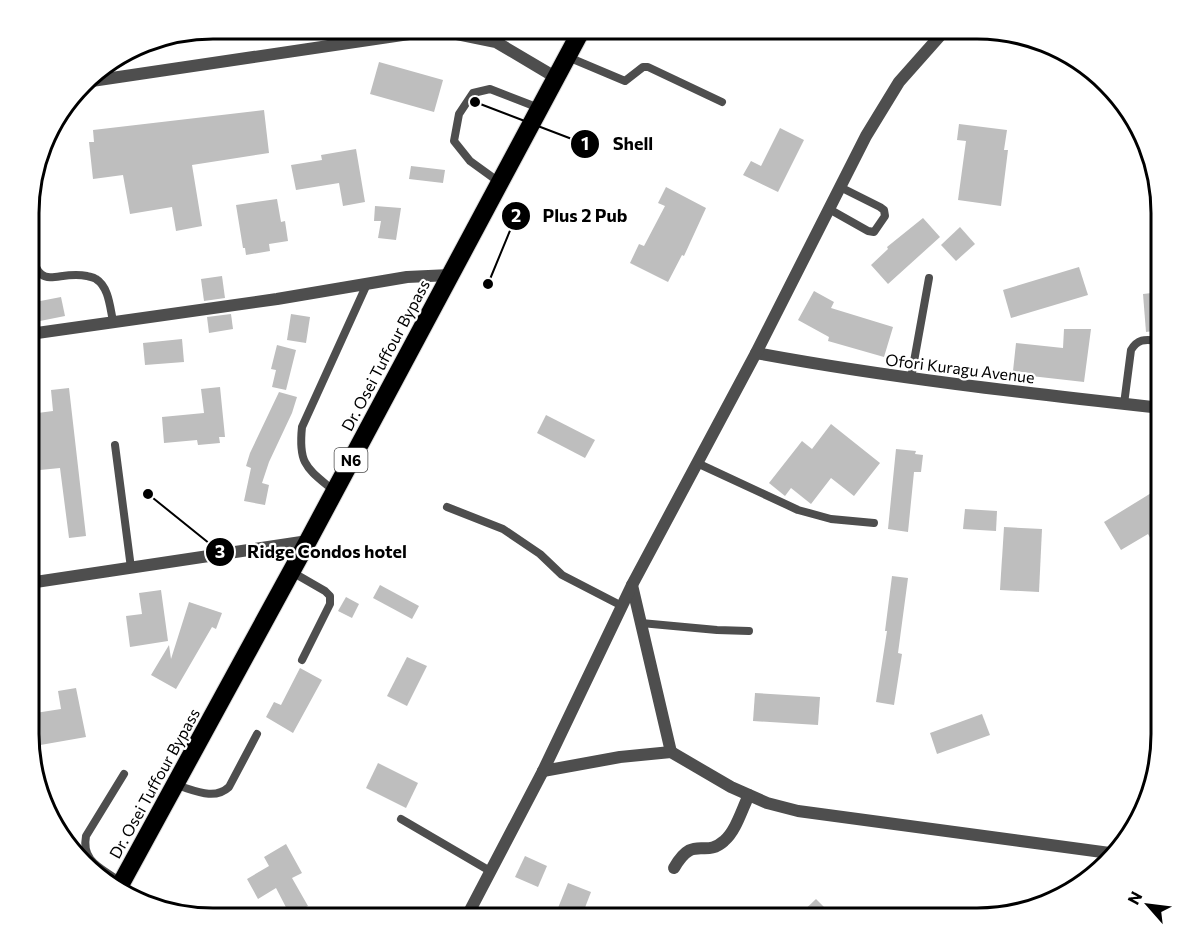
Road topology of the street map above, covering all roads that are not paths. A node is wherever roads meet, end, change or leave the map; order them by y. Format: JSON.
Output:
{"nodes":[{"id":1,"x":375,"y":39,"type":"edge"},
{"id":2,"x":481,"y":39,"type":"edge"},
{"id":3,"x":577,"y":39,"type":"edge"},
{"id":4,"x":937,"y":39,"type":"edge"},
{"id":5,"x":567,"y":57,"type":"junction"},
{"id":6,"x":555,"y":77,"type":"junction"},
{"id":7,"x":101,"y":80,"type":"edge"},
{"id":8,"x":722,"y":102,"type":"dead end"},
{"id":9,"x":539,"y":108,"type":"junction"},
{"id":10,"x":499,"y":182,"type":"junction"},
{"id":11,"x":840,"y":187,"type":"junction"},
{"id":12,"x":829,"y":209,"type":"junction"},
{"id":13,"x":39,"y":271,"type":"edge"},
{"id":14,"x":450,"y":275,"type":"junction"},
{"id":15,"x":929,"y":278,"type":"dead end"},
{"id":16,"x":368,"y":284,"type":"junction"},
{"id":17,"x":113,"y":321,"type":"junction"},
{"id":18,"x":39,"y":333,"type":"edge"},
{"id":19,"x":1151,"y":340,"type":"edge"},
{"id":20,"x":756,"y":353,"type":"junction"},
{"id":21,"x":911,"y":378,"type":"junction"},
{"id":22,"x":1124,"y":404,"type":"junction"},
{"id":23,"x":1151,"y":407,"type":"edge"},
{"id":24,"x":115,"y":445,"type":"dead end"},
{"id":25,"x":697,"y":463,"type":"junction"},
{"id":26,"x":334,"y":491,"type":"junction"},
{"id":27,"x":447,"y":507,"type":"dead end"},
{"id":28,"x":874,"y":523,"type":"dead end"},
{"id":29,"x":308,"y":541,"type":"junction"},
{"id":30,"x":131,"y":568,"type":"junction"},
{"id":31,"x":291,"y":571,"type":"junction"},
{"id":32,"x":39,"y":582,"type":"edge"},
{"id":33,"x":632,"y":585,"type":"junction"},
{"id":34,"x":622,"y":606,"type":"junction"},
{"id":35,"x":641,"y":623,"type":"junction"},
{"id":36,"x":749,"y":631,"type":"dead end"},
{"id":37,"x":302,"y":660,"type":"dead end"},
{"id":38,"x":257,"y":734,"type":"dead end"},
{"id":39,"x":671,"y":752,"type":"junction"},
{"id":40,"x":543,"y":771,"type":"junction"},
{"id":41,"x":124,"y":774,"type":"dead end"},
{"id":42,"x":175,"y":785,"type":"junction"},
{"id":43,"x":748,"y":795,"type":"junction"},
{"id":44,"x":401,"y":819,"type":"dead end"},
{"id":45,"x":85,"y":852,"type":"edge"},
{"id":46,"x":1105,"y":852,"type":"edge"},
{"id":47,"x":674,"y":868,"type":"dead end"},
{"id":48,"x":490,"y":871,"type":"junction"},
{"id":49,"x":122,"y":883,"type":"edge"},
{"id":50,"x":471,"y":908,"type":"edge"}],
"edges":[{"from":1,"to":7,"type":"street"},
{"from":2,"to":6,"type":"street"},
{"from":3,"to":5,"type":"highway","name":"Dr. Osei Tuffour Bypass","number":"N6"},
{"from":4,"to":11,"type":"street"},
{"from":5,"to":6,"type":"highway","name":"Dr. Osei Tuffour Bypass","number":"N6"},
{"from":5,"to":8,"type":"lane"},
{"from":6,"to":9,"type":"highway","name":"Dr. Osei Tuffour Bypass","number":"N6"},
{"from":9,"to":10,"type":"highway","name":"Dr. Osei Tuffour Bypass","number":"N6"},
{"from":9,"to":10,"type":"lane"},
{"from":10,"to":14,"type":"highway","name":"Dr. Osei Tuffour Bypass","number":"N6"},
{"from":11,"to":12,"type":"street"},
{"from":11,"to":12,"type":"lane"},
{"from":12,"to":20,"type":"street"},
{"from":13,"to":17,"type":"lane"},
{"from":14,"to":16,"type":"street"},
{"from":14,"to":26,"type":"highway","name":"Dr. Osei Tuffour Bypass","number":"N6"},
{"from":15,"to":21,"type":"lane"},
{"from":16,"to":17,"type":"street"},
{"from":16,"to":26,"type":"lane"},
{"from":17,"to":18,"type":"street"},
{"from":19,"to":22,"type":"lane"},
{"from":20,"to":21,"type":"street","name":"Ofori Kuragu Avenue"},
{"from":20,"to":25,"type":"street"},
{"from":21,"to":22,"type":"street","name":"Ofori Kuragu Avenue"},
{"from":22,"to":23,"type":"street","name":"Ofori Kuragu Avenue"},
{"from":24,"to":30,"type":"lane"},
{"from":25,"to":28,"type":"lane"},
{"from":25,"to":33,"type":"street"},
{"from":26,"to":29,"type":"highway","name":"Dr. Osei Tuffour Bypass","number":"N6"},
{"from":27,"to":34,"type":"lane"},
{"from":29,"to":30,"type":"street"},
{"from":29,"to":31,"type":"highway","name":"Dr. Osei Tuffour Bypass","number":"N6"},
{"from":30,"to":32,"type":"street"},
{"from":31,"to":37,"type":"lane"},
{"from":31,"to":42,"type":"highway","name":"Dr. Osei Tuffour Bypass","number":"N6"},
{"from":33,"to":34,"type":"street"},
{"from":33,"to":35,"type":"street"},
{"from":34,"to":40,"type":"street"},
{"from":35,"to":36,"type":"lane"},
{"from":35,"to":39,"type":"street"},
{"from":38,"to":42,"type":"lane"},
{"from":39,"to":40,"type":"street"},
{"from":39,"to":43,"type":"street"},
{"from":40,"to":48,"type":"street"},
{"from":41,"to":45,"type":"lane"},
{"from":42,"to":49,"type":"highway","name":"Dr. Osei Tuffour Bypass","number":"N6"},
{"from":43,"to":46,"type":"street"},
{"from":43,"to":47,"type":"street"},
{"from":44,"to":48,"type":"lane"},
{"from":48,"to":50,"type":"street"}]}
